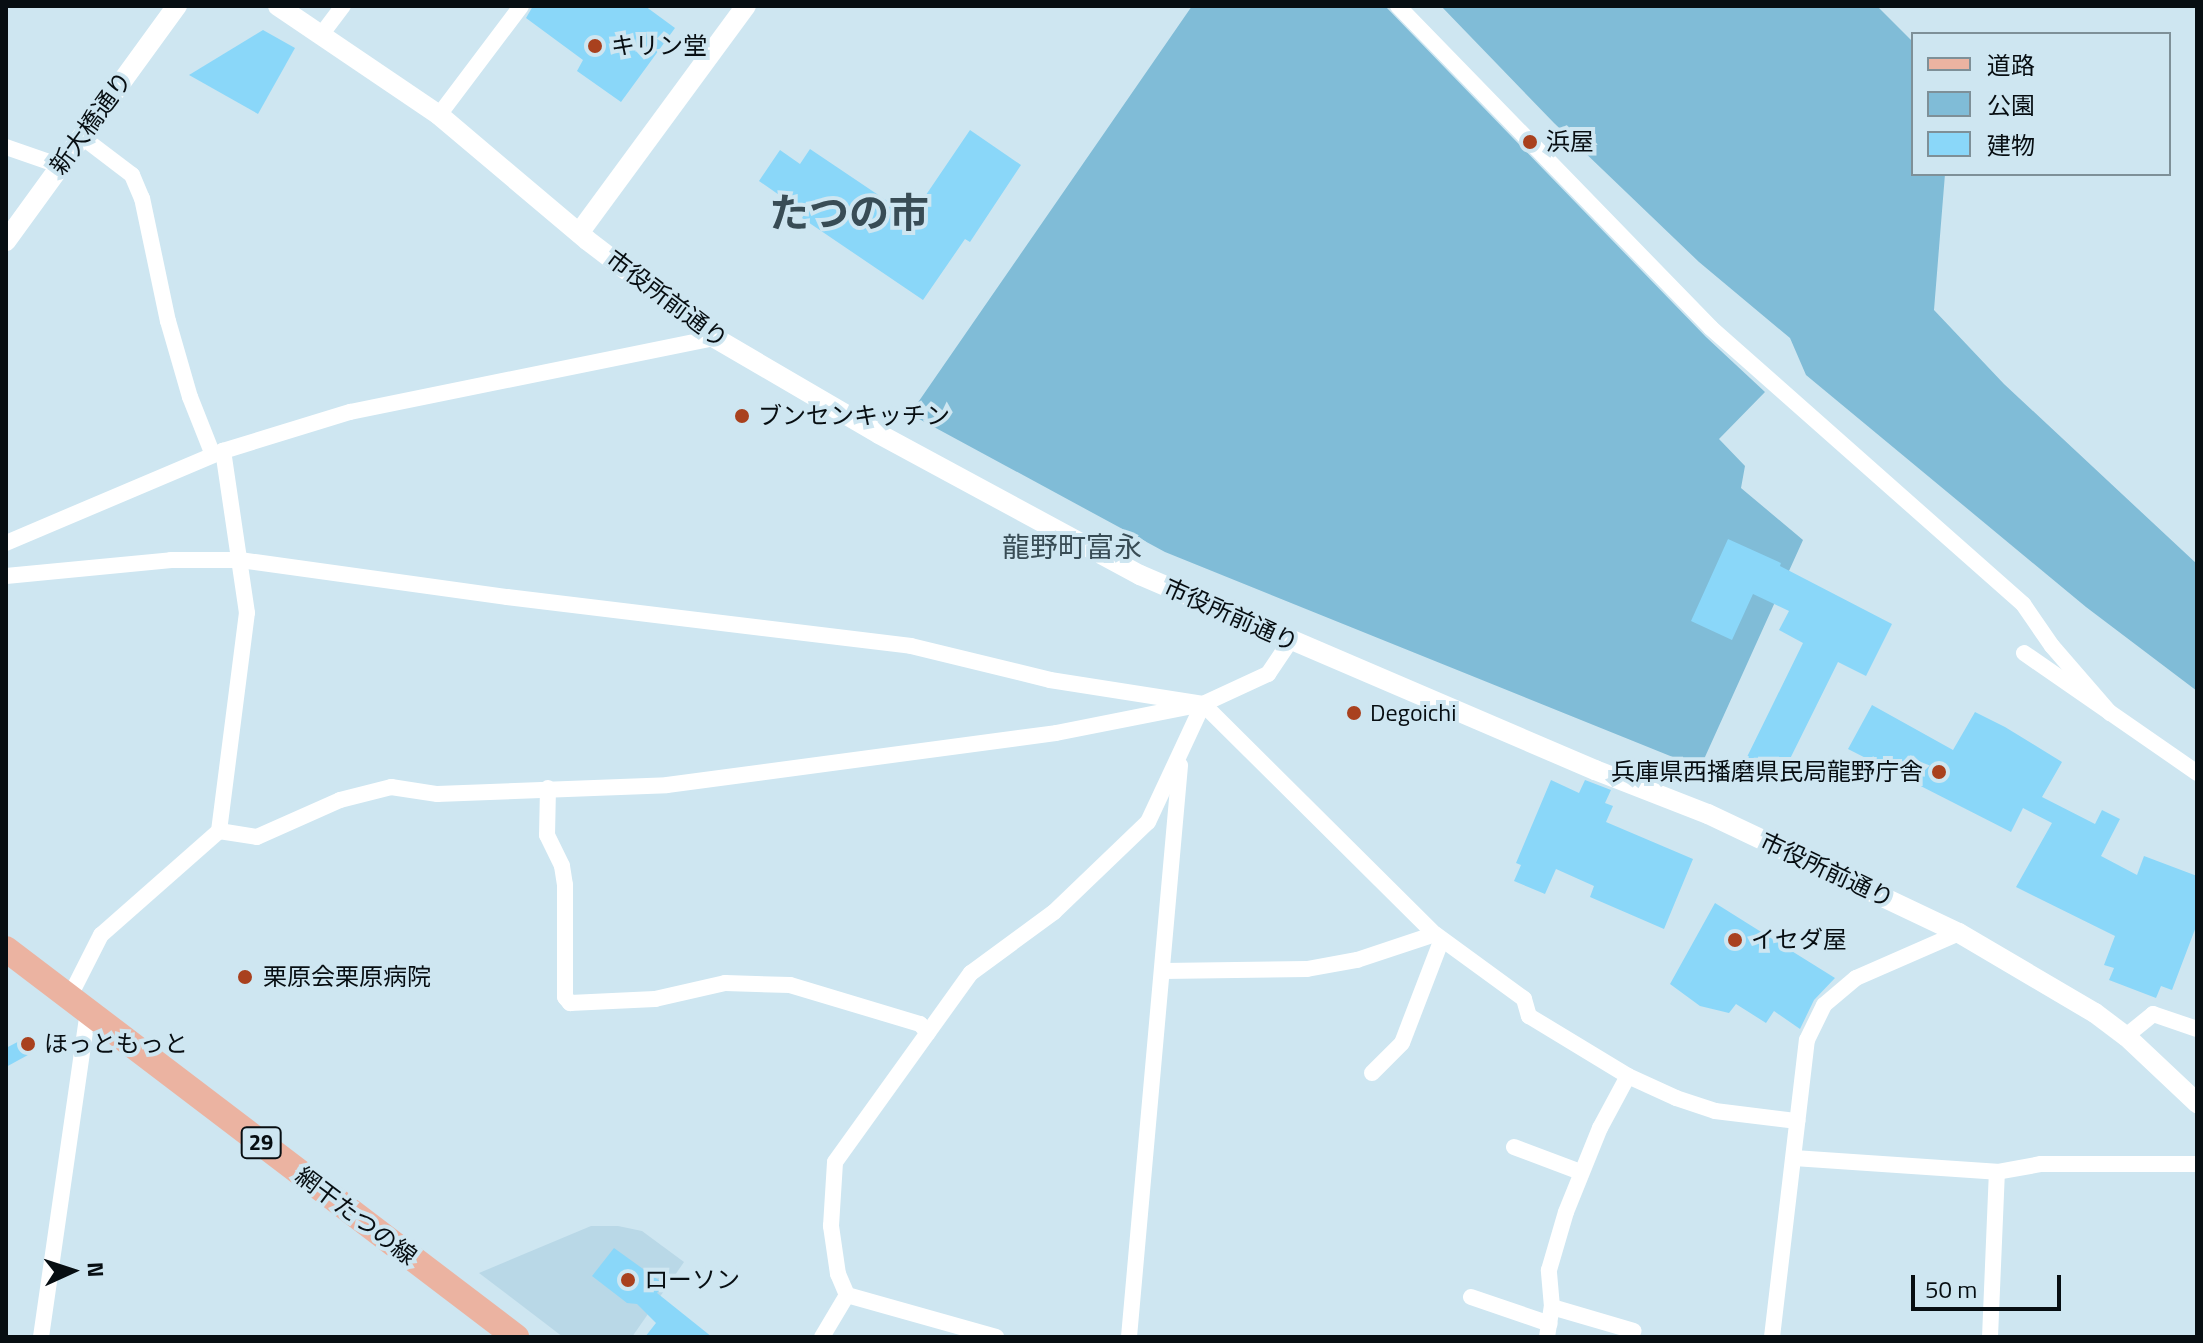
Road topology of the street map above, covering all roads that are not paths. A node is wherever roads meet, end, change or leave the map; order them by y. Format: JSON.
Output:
{"nodes":[{"id":1,"x":177,"y":6,"type":"edge"},
{"id":2,"x":278,"y":6,"type":"edge"},
{"id":3,"x":343,"y":6,"type":"edge"},
{"id":4,"x":521,"y":6,"type":"edge"},
{"id":5,"x":746,"y":6,"type":"edge"},
{"id":6,"x":1398,"y":6,"type":"edge"},
{"id":7,"x":321,"y":35,"type":"junction"},
{"id":8,"x":439,"y":115,"type":"junction"},
{"id":9,"x":82,"y":137,"type":"junction"},
{"id":10,"x":6,"y":147,"type":"edge"},
{"id":11,"x":61,"y":166,"type":"junction"},
{"id":12,"x":579,"y":233,"type":"junction"},
{"id":13,"x":6,"y":241,"type":"edge"},
{"id":14,"x":715,"y":338,"type":"junction"},
{"id":15,"x":218,"y":453,"type":"junction"},
{"id":16,"x":6,"y":543,"type":"edge"},
{"id":17,"x":240,"y":560,"type":"junction"},
{"id":18,"x":6,"y":576,"type":"edge"},
{"id":19,"x":1290,"y":641,"type":"junction"},
{"id":20,"x":2024,"y":653,"type":"dead end"},
{"id":21,"x":1203,"y":704,"type":"junction"},
{"id":22,"x":2110,"y":713,"type":"junction"},
{"id":23,"x":1181,"y":756,"type":"junction"},
{"id":24,"x":2197,"y":773,"type":"edge"},
{"id":25,"x":548,"y":788,"type":"junction"},
{"id":26,"x":219,"y":831,"type":"junction"},
{"id":27,"x":1959,"y":933,"type":"junction"},
{"id":28,"x":1438,"y":937,"type":"junction"},
{"id":29,"x":11,"y":961,"type":"edge"},
{"id":30,"x":1163,"y":971,"type":"junction"},
{"id":31,"x":78,"y":1005,"type":"junction"},
{"id":32,"x":2197,"y":1029,"type":"edge"},
{"id":33,"x":928,"y":1033,"type":"junction"},
{"id":34,"x":2126,"y":1036,"type":"junction"},
{"id":35,"x":1372,"y":1073,"type":"dead end"},
{"id":36,"x":1628,"y":1076,"type":"junction"},
{"id":37,"x":2197,"y":1103,"type":"edge"},
{"id":38,"x":1797,"y":1121,"type":"junction"},
{"id":39,"x":1514,"y":1147,"type":"dead end"},
{"id":40,"x":1794,"y":1158,"type":"junction"},
{"id":41,"x":2197,"y":1164,"type":"edge"},
{"id":42,"x":1580,"y":1172,"type":"junction"},
{"id":43,"x":1997,"y":1172,"type":"junction"},
{"id":44,"x":847,"y":1295,"type":"junction"},
{"id":45,"x":1471,"y":1297,"type":"dead end"},
{"id":46,"x":1552,"y":1307,"type":"junction"},
{"id":47,"x":1549,"y":1331,"type":"edge"},
{"id":48,"x":1634,"y":1331,"type":"dead end"},
{"id":49,"x":41,"y":1337,"type":"edge"},
{"id":50,"x":516,"y":1337,"type":"edge"},
{"id":51,"x":822,"y":1337,"type":"edge"},
{"id":52,"x":996,"y":1337,"type":"edge"},
{"id":53,"x":1129,"y":1337,"type":"edge"},
{"id":54,"x":1772,"y":1337,"type":"edge"},
{"id":55,"x":1990,"y":1337,"type":"edge"}],
"edges":[{"from":1,"to":9,"type":"street","name":"新大橋通り"},
{"from":2,"to":7,"type":"street","name":"市役所前通り"},
{"from":3,"to":7,"type":"street"},
{"from":4,"to":8,"type":"street"},
{"from":5,"to":12,"type":"street"},
{"from":6,"to":22,"type":"street"},
{"from":7,"to":8,"type":"street","name":"市役所前通り"},
{"from":8,"to":12,"type":"street","name":"市役所前通り"},
{"from":9,"to":11,"type":"street","name":"新大橋通り"},
{"from":9,"to":15,"type":"street"},
{"from":10,"to":11,"type":"street"},
{"from":11,"to":13,"type":"street","name":"新大橋通り"},
{"from":12,"to":14,"type":"street","name":"市役所前通り"},
{"from":14,"to":15,"type":"street"},
{"from":14,"to":19,"type":"street","name":"市役所前通り"},
{"from":15,"to":16,"type":"street"},
{"from":15,"to":17,"type":"street"},
{"from":17,"to":18,"type":"street"},
{"from":17,"to":21,"type":"street"},
{"from":17,"to":26,"type":"street"},
{"from":19,"to":21,"type":"street"},
{"from":19,"to":27,"type":"street","name":"市役所前通り"},
{"from":20,"to":22,"type":"street"},
{"from":21,"to":23,"type":"street"},
{"from":21,"to":25,"type":"street"},
{"from":21,"to":28,"type":"street"},
{"from":22,"to":24,"type":"street"},
{"from":23,"to":30,"type":"street"},
{"from":23,"to":33,"type":"street"},
{"from":25,"to":26,"type":"street"},
{"from":25,"to":33,"type":"street"},
{"from":26,"to":31,"type":"street"},
{"from":27,"to":34,"type":"street","name":"市役所前通り"},
{"from":27,"to":38,"type":"street"},
{"from":28,"to":30,"type":"street"},
{"from":28,"to":35,"type":"street"},
{"from":28,"to":36,"type":"street"},
{"from":29,"to":31,"type":"main road","name":"網干たつの線","number":"29"},
{"from":30,"to":53,"type":"street"},
{"from":31,"to":49,"type":"street"},
{"from":31,"to":50,"type":"main road","name":"網干たつの線","number":"29"},
{"from":32,"to":34,"type":"street"},
{"from":33,"to":44,"type":"street"},
{"from":34,"to":37,"type":"street","name":"市役所前通り"},
{"from":36,"to":38,"type":"street"},
{"from":36,"to":42,"type":"street"},
{"from":38,"to":40,"type":"street"},
{"from":39,"to":42,"type":"street"},
{"from":40,"to":43,"type":"street"},
{"from":40,"to":54,"type":"street"},
{"from":41,"to":43,"type":"street"},
{"from":42,"to":46,"type":"street"},
{"from":43,"to":55,"type":"street"},
{"from":44,"to":51,"type":"street"},
{"from":44,"to":52,"type":"street"},
{"from":45,"to":47,"type":"street"},
{"from":46,"to":47,"type":"street"},
{"from":46,"to":48,"type":"street"}]}
